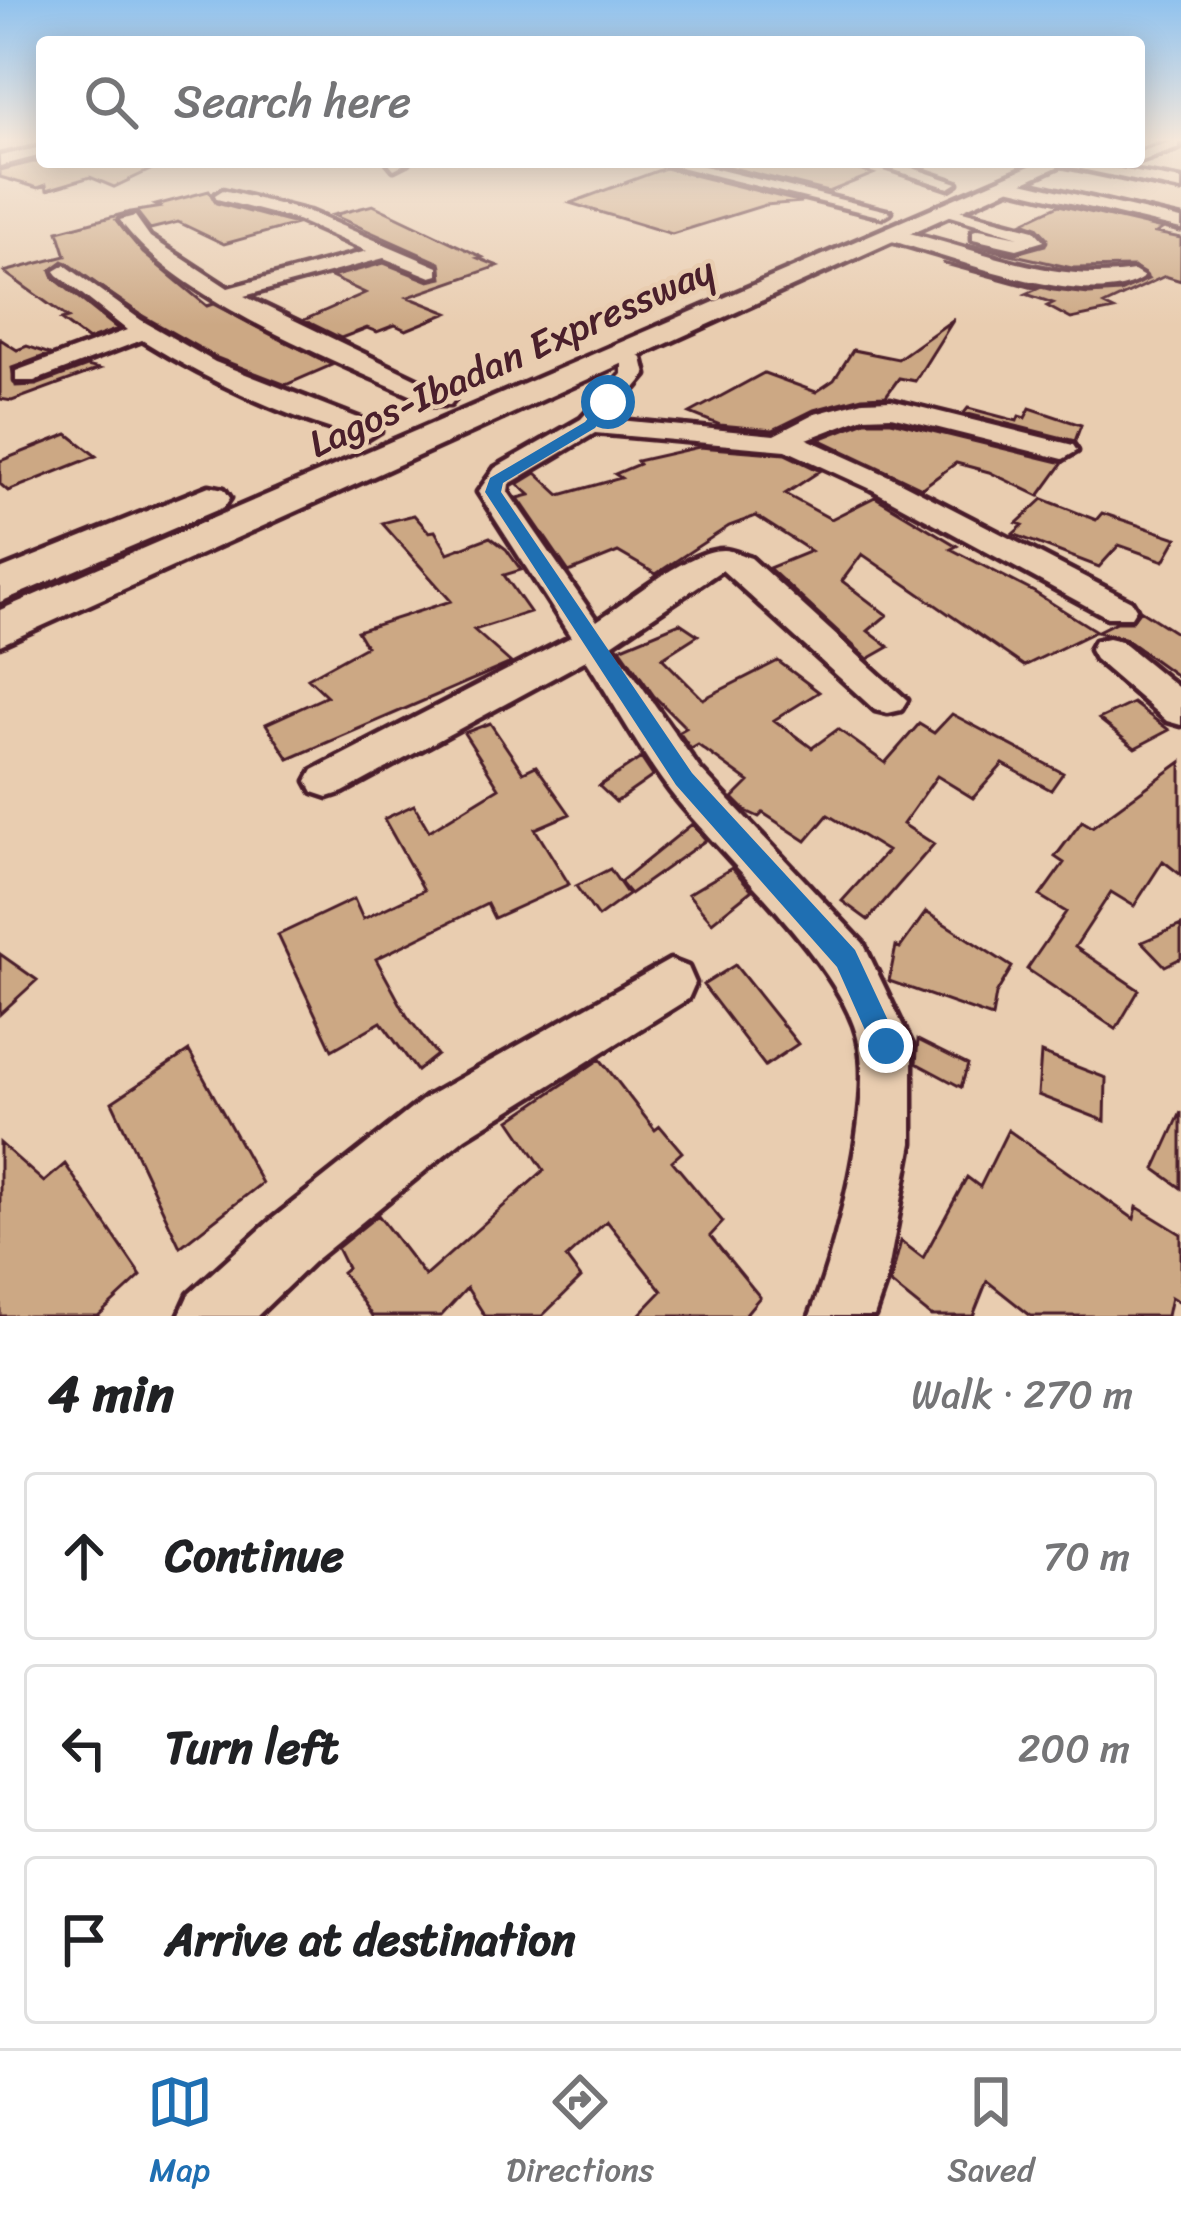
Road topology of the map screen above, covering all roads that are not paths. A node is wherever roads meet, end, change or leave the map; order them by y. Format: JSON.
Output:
{"nodes":[{"id":1,"x":251,"y":202,"type":"edge"},
{"id":2,"x":896,"y":202,"type":"edge"},
{"id":3,"x":922,"y":202,"type":"edge"},
{"id":4,"x":926,"y":202,"type":"edge"},
{"id":5,"x":944,"y":202,"type":"edge"},
{"id":6,"x":1119,"y":202,"type":"edge"},
{"id":7,"x":928,"y":208,"type":"junction"},
{"id":8,"x":129,"y":220,"type":"dead end"},
{"id":9,"x":1181,"y":224,"type":"edge"},
{"id":10,"x":384,"y":252,"type":"junction"},
{"id":11,"x":65,"y":271,"type":"dead end"},
{"id":12,"x":431,"y":271,"type":"dead end"},
{"id":13,"x":1134,"y":277,"type":"dead end"},
{"id":14,"x":225,"y":296,"type":"junction"},
{"id":15,"x":142,"y":332,"type":"junction"},
{"id":16,"x":623,"y":352,"type":"junction"},
{"id":17,"x":25,"y":376,"type":"dead end"},
{"id":18,"x":441,"y":400,"type":"junction"},
{"id":19,"x":590,"y":425,"type":"junction"},
{"id":20,"x":367,"y":431,"type":"junction"},
{"id":21,"x":791,"y":442,"type":"junction"},
{"id":22,"x":1063,"y":451,"type":"dead end"},
{"id":23,"x":0,"y":586,"type":"edge"},
{"id":24,"x":1119,"y":609,"type":"dead end"},
{"id":25,"x":0,"y":629,"type":"edge"},
{"id":26,"x":590,"y":642,"type":"junction"},
{"id":27,"x":1108,"y":650,"type":"dead end"},
{"id":28,"x":888,"y":700,"type":"dead end"},
{"id":29,"x":1181,"y":711,"type":"edge"},
{"id":30,"x":328,"y":781,"type":"dead end"},
{"id":31,"x":670,"y":983,"type":"dead end"},
{"id":32,"x":211,"y":1316,"type":"edge"},
{"id":33,"x":842,"y":1316,"type":"edge"}],
"edges":[{"from":1,"to":10,"type":"street"},
{"from":2,"to":7,"type":"street"},
{"from":3,"to":7,"type":"street"},
{"from":4,"to":7,"type":"street"},
{"from":5,"to":7,"type":"highway","name":"Lagos-Ibadan Expressway"},
{"from":6,"to":9,"type":"street"},
{"from":7,"to":13,"type":"street"},
{"from":7,"to":16,"type":"highway","name":"Lagos-Ibadan Expressway"},
{"from":7,"to":18,"type":"highway","name":"Lagos-Ibadan Expressway"},
{"from":8,"to":14,"type":"street"},
{"from":10,"to":12,"type":"street"},
{"from":10,"to":14,"type":"street"},
{"from":11,"to":15,"type":"street"},
{"from":14,"to":18,"type":"street"},
{"from":15,"to":17,"type":"street"},
{"from":15,"to":20,"type":"street"},
{"from":16,"to":19,"type":"street"},
{"from":16,"to":25,"type":"highway","name":"Lagos-Ibadan Expressway"},
{"from":18,"to":20,"type":"highway","name":"Lagos-Ibadan Expressway"},
{"from":19,"to":21,"type":"street"},
{"from":19,"to":26,"type":"street"},
{"from":20,"to":23,"type":"highway","name":"Lagos-Ibadan Expressway"},
{"from":21,"to":22,"type":"street"},
{"from":21,"to":24,"type":"street"},
{"from":26,"to":28,"type":"street"},
{"from":26,"to":30,"type":"street"},
{"from":26,"to":33,"type":"street"},
{"from":27,"to":29,"type":"street"},
{"from":31,"to":32,"type":"street"}]}
